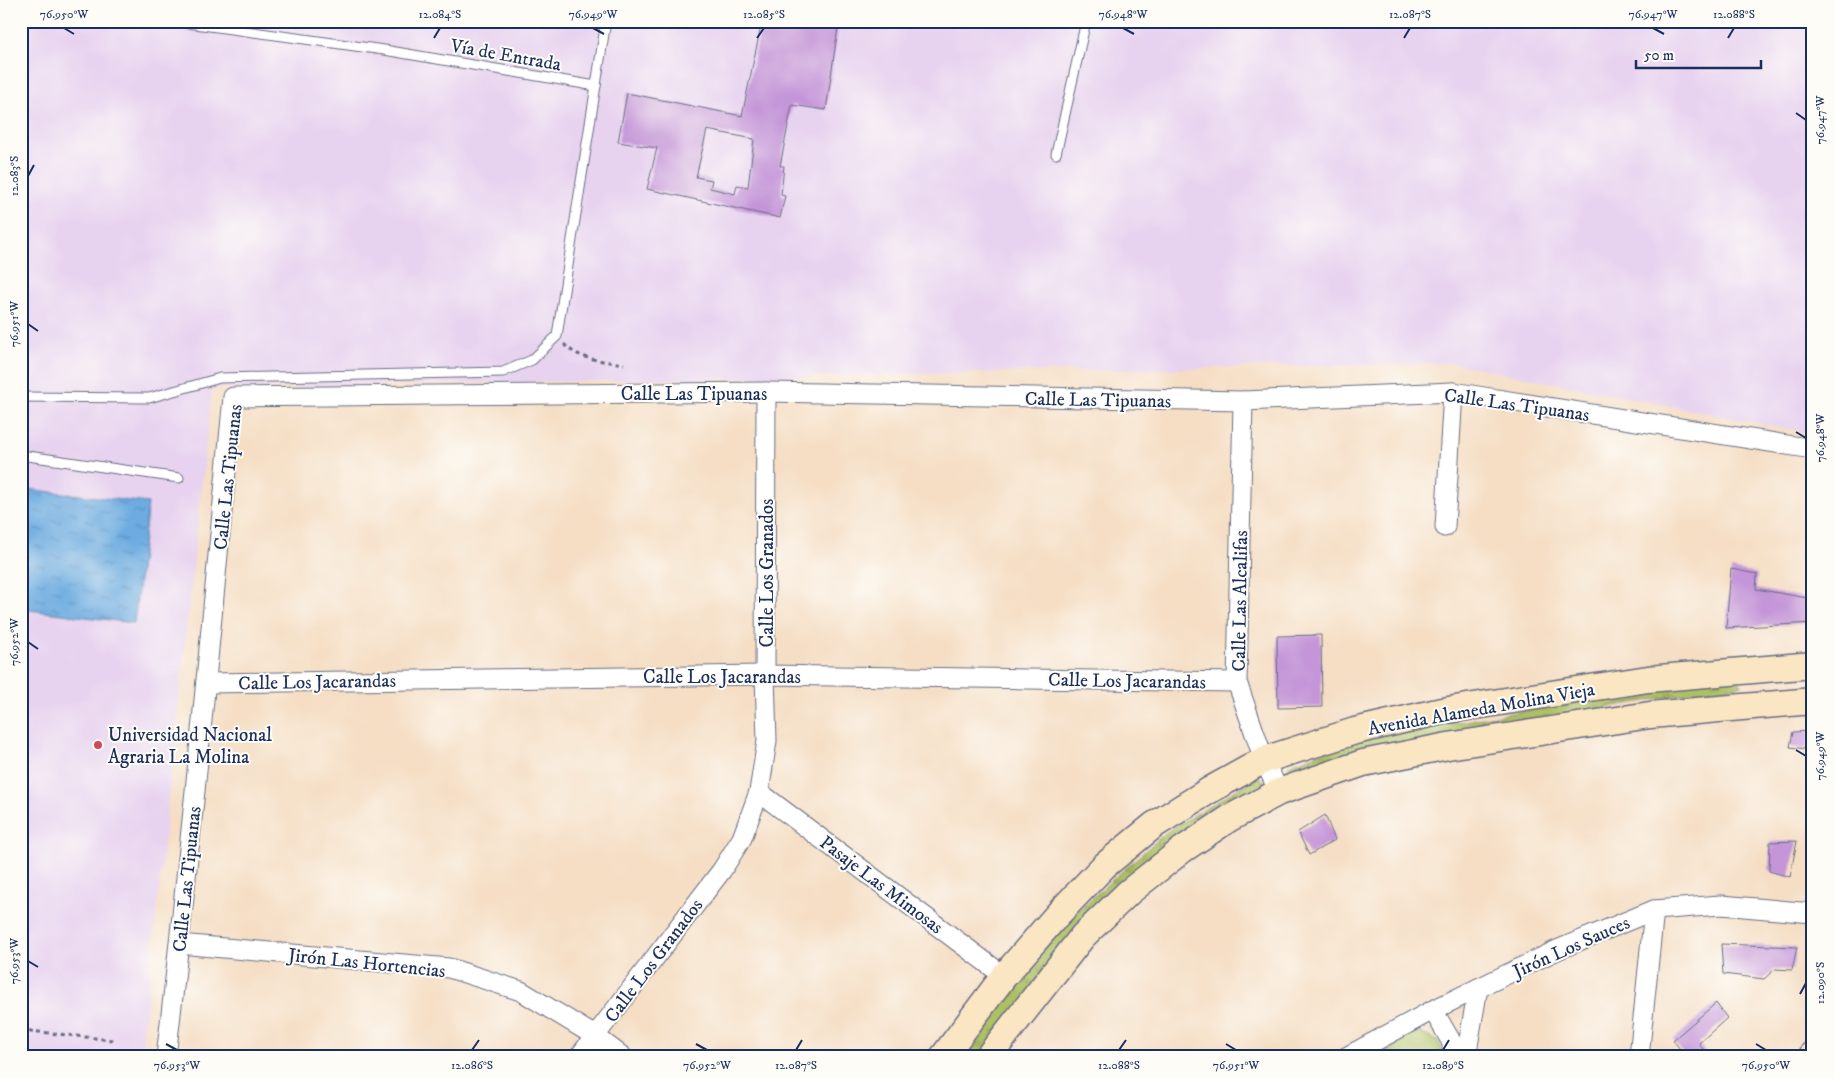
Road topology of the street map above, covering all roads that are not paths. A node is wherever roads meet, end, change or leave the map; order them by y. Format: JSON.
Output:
{"nodes":[{"id":1,"x":173,"y":21,"type":"edge"},
{"id":2,"x":606,"y":21,"type":"edge"},
{"id":3,"x":1086,"y":21,"type":"edge"},
{"id":4,"x":596,"y":86,"type":"junction"},
{"id":5,"x":1056,"y":154,"type":"dead end"},
{"id":6,"x":766,"y":392,"type":"junction"},
{"id":7,"x":1453,"y":392,"type":"junction"},
{"id":8,"x":21,"y":397,"type":"edge"},
{"id":9,"x":1243,"y":401,"type":"junction"},
{"id":10,"x":1813,"y":449,"type":"edge"},
{"id":11,"x":21,"y":455,"type":"edge"},
{"id":12,"x":179,"y":478,"type":"dead end"},
{"id":13,"x":1445,"y":527,"type":"dead end"},
{"id":14,"x":1813,"y":664,"type":"edge"},
{"id":15,"x":1753,"y":669,"type":"junction"},
{"id":16,"x":766,"y":675,"type":"junction"},
{"id":17,"x":1237,"y":682,"type":"junction"},
{"id":18,"x":206,"y":683,"type":"junction"},
{"id":19,"x":1813,"y":701,"type":"edge"},
{"id":20,"x":1753,"y":705,"type":"junction"},
{"id":21,"x":1264,"y":760,"type":"junction"},
{"id":22,"x":759,"y":792,"type":"junction"},
{"id":23,"x":1279,"y":792,"type":"junction"},
{"id":24,"x":1654,"y":910,"type":"junction"},
{"id":25,"x":1813,"y":913,"type":"edge"},
{"id":26,"x":179,"y":944,"type":"junction"},
{"id":27,"x":1004,"y":976,"type":"junction"},
{"id":28,"x":1478,"y":988,"type":"junction"},
{"id":29,"x":1433,"y":1010,"type":"junction"},
{"id":30,"x":595,"y":1036,"type":"junction"},
{"id":31,"x":166,"y":1057,"type":"edge"},
{"id":32,"x":579,"y":1057,"type":"edge"},
{"id":33,"x":623,"y":1057,"type":"edge"},
{"id":34,"x":944,"y":1057,"type":"edge"},
{"id":35,"x":988,"y":1057,"type":"edge"},
{"id":36,"x":1346,"y":1057,"type":"edge"},
{"id":37,"x":1455,"y":1057,"type":"edge"},
{"id":38,"x":1466,"y":1057,"type":"edge"},
{"id":39,"x":1639,"y":1057,"type":"edge"}],
"edges":[{"from":1,"to":4,"type":"lane","name":"Vía de Entrada"},
{"from":2,"to":4,"type":"lane"},
{"from":3,"to":5,"type":"lane"},
{"from":4,"to":8,"type":"lane"},
{"from":6,"to":9,"type":"street","name":"Calle Las Tipuanas"},
{"from":6,"to":16,"type":"street","name":"Calle Los Granados"},
{"from":6,"to":18,"type":"street","name":"Calle Las Tipuanas"},
{"from":7,"to":9,"type":"street","name":"Calle Las Tipuanas"},
{"from":7,"to":10,"type":"street","name":"Calle Las Tipuanas"},
{"from":7,"to":13,"type":"street"},
{"from":9,"to":17,"type":"street","name":"Calle Las Alcalifas"},
{"from":11,"to":12,"type":"lane"},
{"from":14,"to":15,"type":"street","name":"Avenida Alameda Molina Vieja"},
{"from":15,"to":20,"type":"street"},
{"from":15,"to":21,"type":"street","name":"Avenida Alameda Molina Vieja"},
{"from":16,"to":17,"type":"street","name":"Calle Los Jacarandas"},
{"from":16,"to":18,"type":"street","name":"Calle Los Jacarandas"},
{"from":16,"to":22,"type":"street","name":"Calle Los Granados"},
{"from":17,"to":21,"type":"street","name":"Calle Las Alcalifas"},
{"from":18,"to":26,"type":"street","name":"Calle Las Tipuanas"},
{"from":19,"to":20,"type":"street","name":"Avenida Alameda Molina Vieja"},
{"from":20,"to":23,"type":"street","name":"Avenida Alameda Molina Vieja"},
{"from":21,"to":23,"type":"street","name":"Calle Las Alcalifas"},
{"from":21,"to":27,"type":"street","name":"Avenida Alameda Molina Vieja"},
{"from":22,"to":27,"type":"street","name":"Pasaje Las Mimosas"},
{"from":22,"to":30,"type":"street","name":"Calle Los Granados"},
{"from":23,"to":35,"type":"street","name":"Avenida Alameda Molina Vieja"},
{"from":24,"to":25,"type":"street","name":"Jirón Los Sauces"},
{"from":24,"to":28,"type":"street","name":"Jirón Los Sauces"},
{"from":24,"to":39,"type":"street"},
{"from":26,"to":30,"type":"street","name":"Jirón Las Hortencias"},
{"from":26,"to":31,"type":"street","name":"Calle Las Tipuanas"},
{"from":27,"to":34,"type":"street","name":"Avenida Alameda Molina Vieja"},
{"from":28,"to":29,"type":"street","name":"Jirón Los Sauces"},
{"from":28,"to":38,"type":"street"},
{"from":29,"to":36,"type":"street","name":"Jirón Los Sauces"},
{"from":29,"to":37,"type":"street"},
{"from":30,"to":32,"type":"street","name":"Calle Los Granados"},
{"from":30,"to":33,"type":"street","name":"Jirón Las Hortencias"}]}
